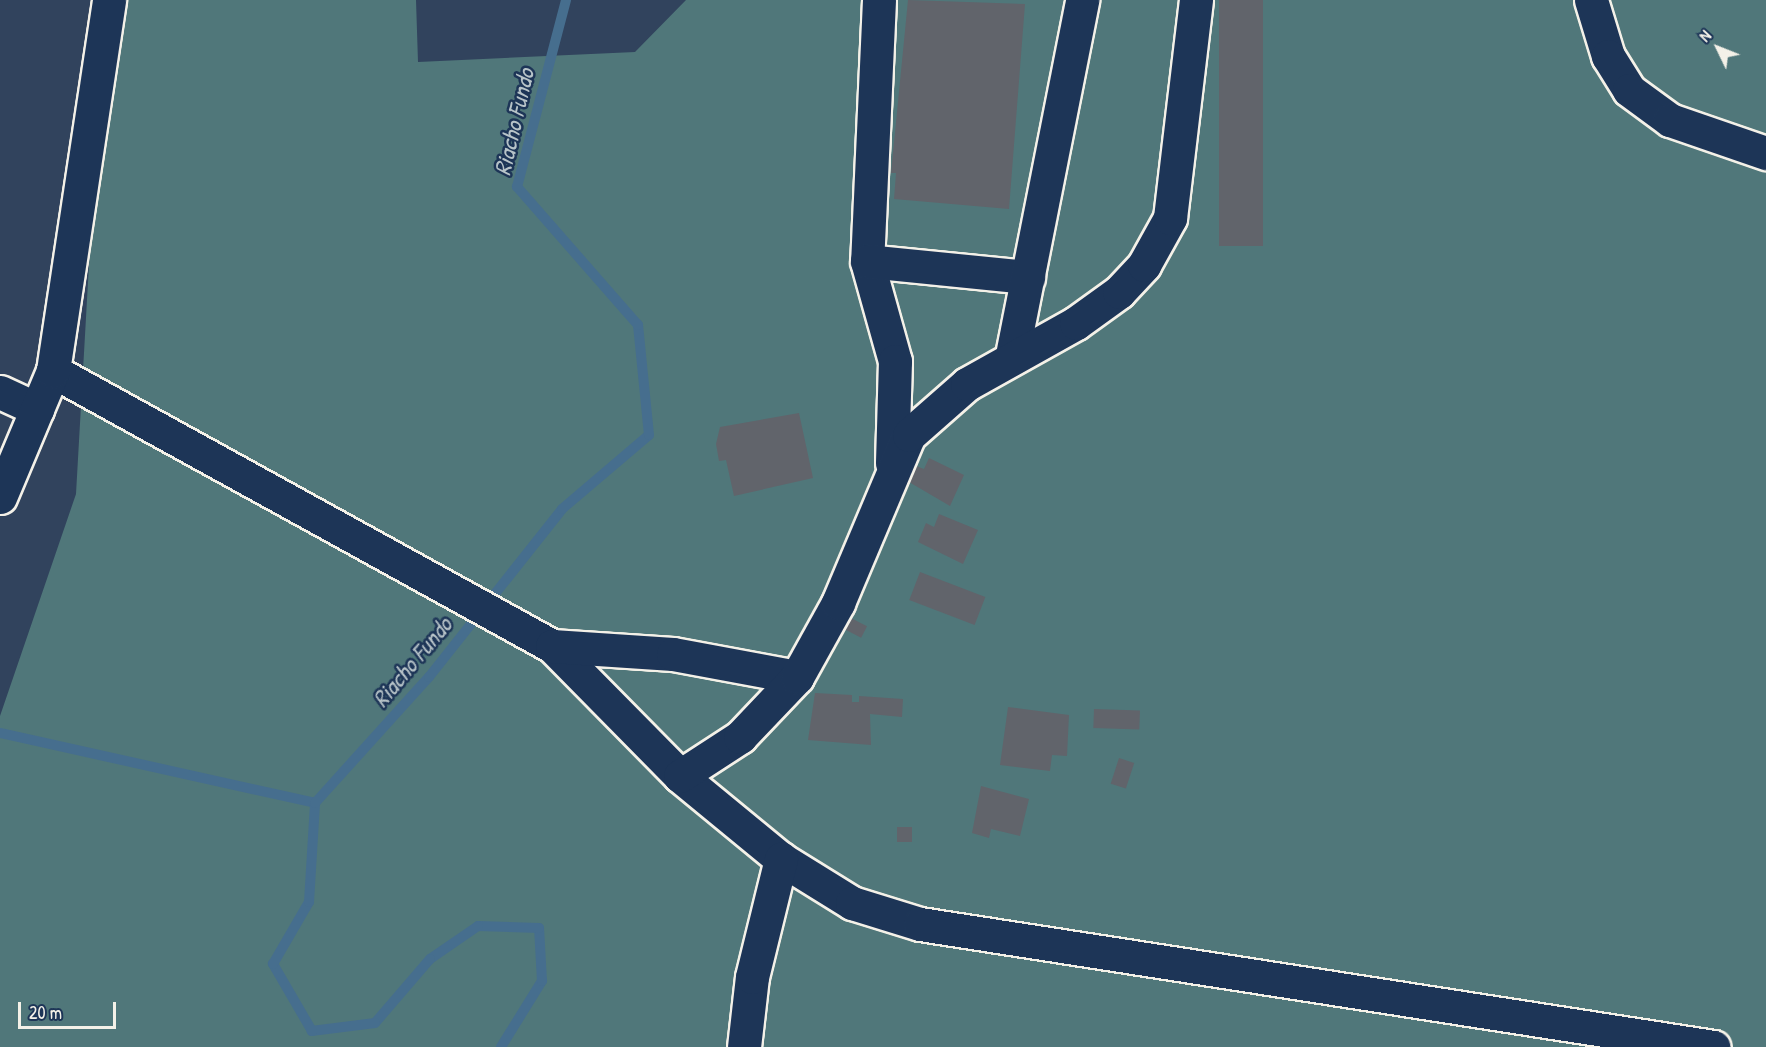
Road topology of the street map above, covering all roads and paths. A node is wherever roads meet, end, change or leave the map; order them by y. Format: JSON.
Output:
{"nodes":[{"id":1,"x":109,"y":0,"type":"edge"},
{"id":2,"x":879,"y":0,"type":"edge"},
{"id":3,"x":1082,"y":0,"type":"edge"},
{"id":4,"x":1196,"y":0,"type":"edge"},
{"id":5,"x":1591,"y":0,"type":"edge"},
{"id":6,"x":1766,"y":153,"type":"edge"},
{"id":7,"x":867,"y":261,"type":"junction"},
{"id":8,"x":1028,"y":277,"type":"junction"},
{"id":9,"x":1012,"y":355,"type":"junction"},
{"id":10,"x":54,"y":371,"type":"junction"},
{"id":11,"x":0,"y":392,"type":"edge"},
{"id":12,"x":37,"y":409,"type":"junction"},
{"id":13,"x":891,"y":474,"type":"junction"},
{"id":14,"x":0,"y":496,"type":"edge"},
{"id":15,"x":552,"y":646,"type":"junction"},
{"id":16,"x":797,"y":677,"type":"junction"},
{"id":17,"x":680,"y":776,"type":"junction"},
{"id":18,"x":781,"y":859,"type":"junction"},
{"id":19,"x":744,"y":1047,"type":"edge"},
{"id":20,"x":1714,"y":1047,"type":"edge"}],
"edges":[{"from":1,"to":10,"type":"street"},
{"from":2,"to":7,"type":"street"},
{"from":3,"to":8,"type":"street"},
{"from":4,"to":9,"type":"street"},
{"from":5,"to":6,"type":"street"},
{"from":7,"to":8,"type":"street"},
{"from":7,"to":13,"type":"street"},
{"from":8,"to":9,"type":"street"},
{"from":9,"to":13,"type":"street"},
{"from":10,"to":12,"type":"street"},
{"from":10,"to":15,"type":"street"},
{"from":11,"to":12,"type":"street"},
{"from":12,"to":14,"type":"street"},
{"from":13,"to":16,"type":"street"},
{"from":15,"to":16,"type":"street"},
{"from":15,"to":17,"type":"street"},
{"from":16,"to":17,"type":"street"},
{"from":17,"to":18,"type":"street"},
{"from":18,"to":19,"type":"street"},
{"from":18,"to":20,"type":"street"}]}
